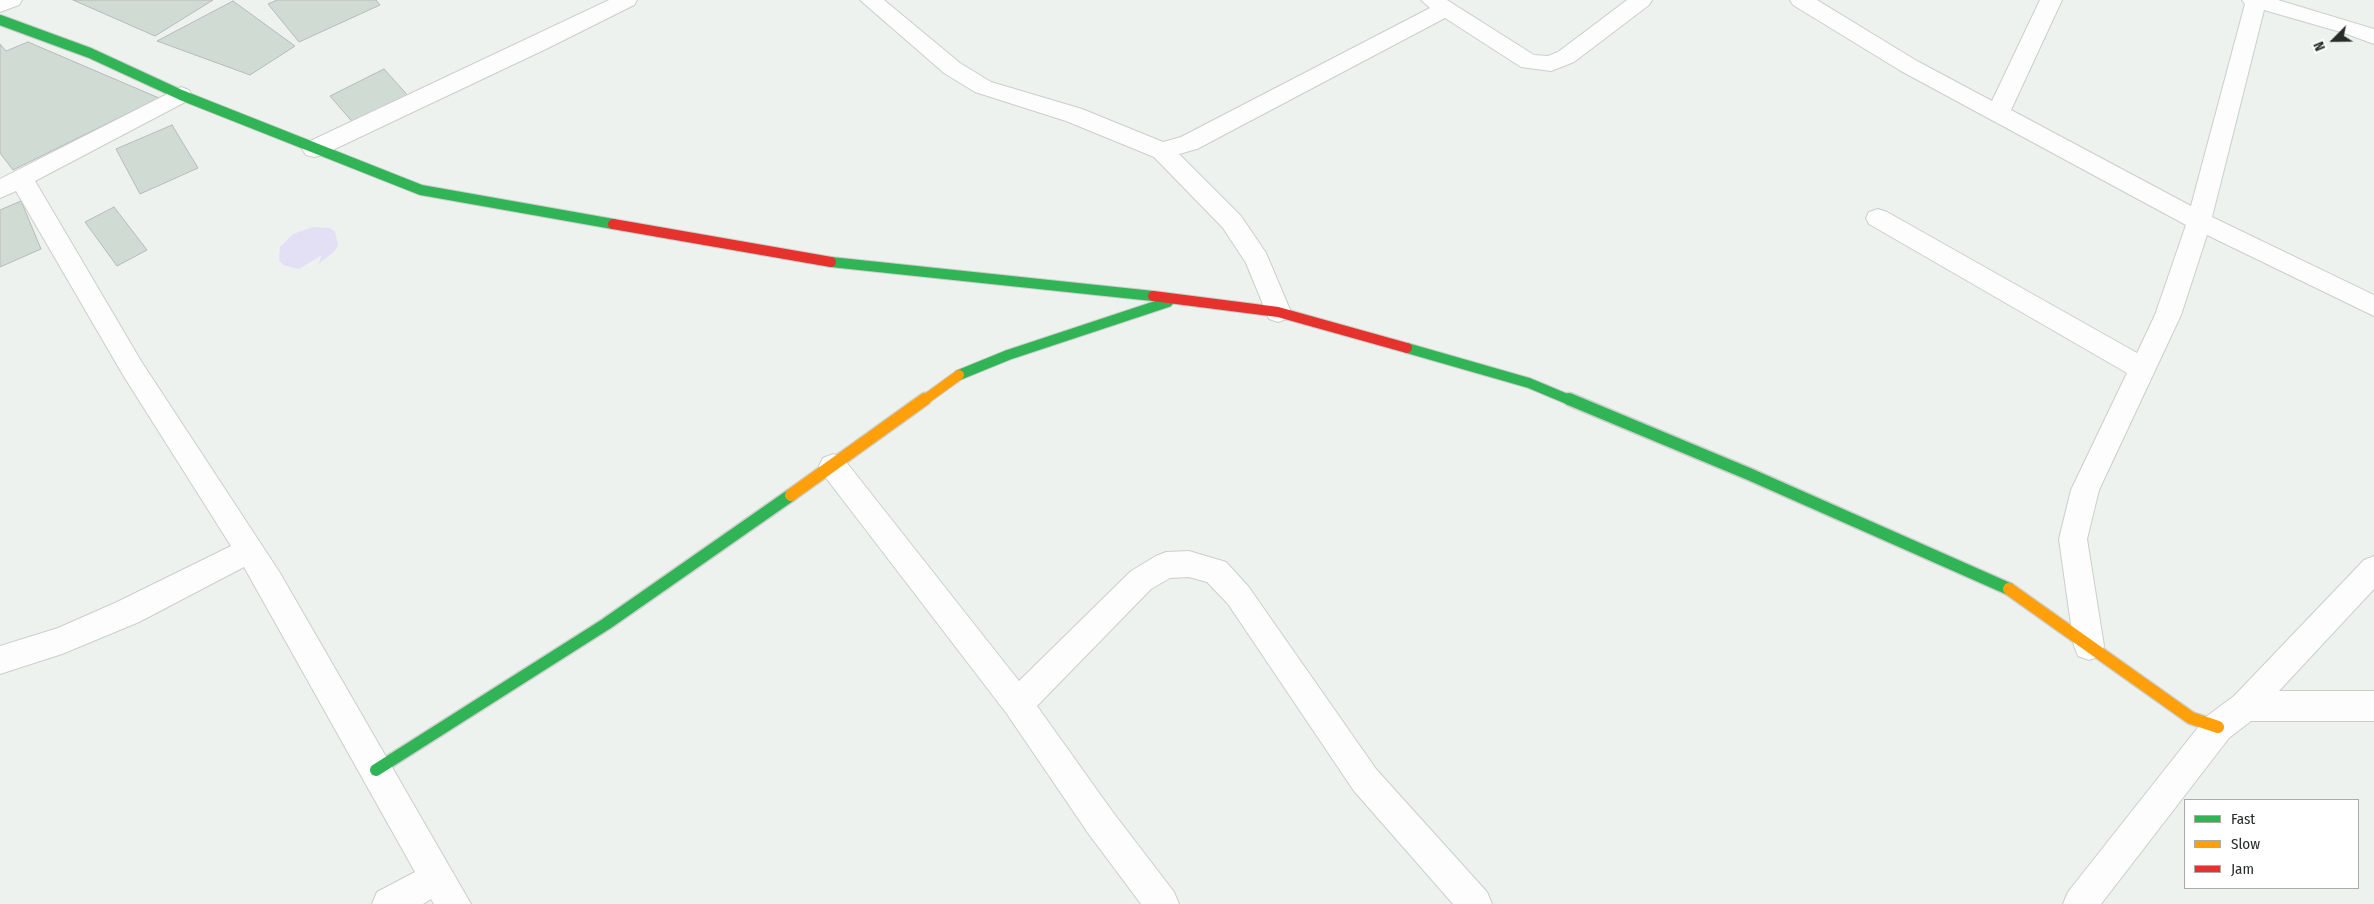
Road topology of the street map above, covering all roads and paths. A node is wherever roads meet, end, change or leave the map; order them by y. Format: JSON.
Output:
{"nodes":[{"id":1,"x":11,"y":0,"type":"edge"},
{"id":2,"x":626,"y":0,"type":"edge"},
{"id":3,"x":871,"y":0,"type":"edge"},
{"id":4,"x":1641,"y":0,"type":"edge"},
{"id":5,"x":1800,"y":0,"type":"edge"},
{"id":6,"x":2051,"y":0,"type":"edge"},
{"id":7,"x":2254,"y":0,"type":"edge"},
{"id":8,"x":2292,"y":4,"type":"edge"},
{"id":9,"x":0,"y":5,"type":"edge"},
{"id":10,"x":1439,"y":5,"type":"edge"},
{"id":11,"x":1830,"y":7,"type":"edge"},
{"id":12,"x":0,"y":20,"type":"edge"},
{"id":13,"x":2374,"y":36,"type":"edge"},
{"id":14,"x":181,"y":95,"type":"junction"},
{"id":15,"x":1998,"y":113,"type":"junction"},
{"id":16,"x":314,"y":149,"type":"junction"},
{"id":17,"x":1162,"y":151,"type":"junction"},
{"id":18,"x":11,"y":184,"type":"edge"},
{"id":19,"x":1878,"y":218,"type":"dead end"},
{"id":20,"x":2199,"y":220,"type":"junction"},
{"id":21,"x":1174,"y":300,"type":"junction"},
{"id":22,"x":2374,"y":306,"type":"edge"},
{"id":23,"x":1278,"y":312,"type":"junction"},
{"id":24,"x":2143,"y":369,"type":"junction"},
{"id":25,"x":833,"y":466,"type":"junction"},
{"id":26,"x":250,"y":550,"type":"junction"},
{"id":27,"x":2374,"y":569,"type":"edge"},
{"id":28,"x":2088,"y":646,"type":"junction"},
{"id":29,"x":0,"y":660,"type":"edge"},
{"id":30,"x":1018,"y":704,"type":"junction"},
{"id":31,"x":2245,"y":706,"type":"junction"},
{"id":32,"x":2374,"y":706,"type":"edge"},
{"id":33,"x":2218,"y":727,"type":"junction"},
{"id":34,"x":376,"y":770,"type":"junction"},
{"id":35,"x":445,"y":891,"type":"edge"},
{"id":36,"x":389,"y":904,"type":"edge"},
{"id":37,"x":1162,"y":904,"type":"edge"},
{"id":38,"x":1475,"y":904,"type":"edge"},
{"id":39,"x":2080,"y":904,"type":"edge"}],
"edges":[{"from":1,"to":9,"type":"street"},
{"from":2,"to":16,"type":"street"},
{"from":3,"to":17,"type":"street"},
{"from":4,"to":10,"type":"street"},
{"from":5,"to":11,"type":"street"},
{"from":6,"to":15,"type":"street"},
{"from":7,"to":8,"type":"street"},
{"from":7,"to":20,"type":"street"},
{"from":8,"to":13,"type":"street"},
{"from":10,"to":17,"type":"street"},
{"from":11,"to":15,"type":"street"},
{"from":12,"to":14,"type":"street"},
{"from":14,"to":16,"type":"street"},
{"from":14,"to":18,"type":"street"},
{"from":15,"to":20,"type":"street"},
{"from":16,"to":21,"type":"street"},
{"from":17,"to":23,"type":"street"},
{"from":18,"to":26,"type":"street"},
{"from":19,"to":24,"type":"street"},
{"from":20,"to":22,"type":"street"},
{"from":20,"to":24,"type":"street"},
{"from":21,"to":23,"type":"street"},
{"from":21,"to":25,"type":"street"},
{"from":23,"to":28,"type":"street"},
{"from":24,"to":28,"type":"street"},
{"from":25,"to":30,"type":"street"},
{"from":25,"to":34,"type":"street"},
{"from":26,"to":29,"type":"street"},
{"from":26,"to":34,"type":"street"},
{"from":27,"to":31,"type":"street"},
{"from":28,"to":33,"type":"street"},
{"from":30,"to":37,"type":"street"},
{"from":30,"to":38,"type":"street"},
{"from":31,"to":32,"type":"street"},
{"from":31,"to":33,"type":"street"},
{"from":33,"to":39,"type":"street"},
{"from":34,"to":35,"type":"street"},
{"from":35,"to":36,"type":"street"}]}
